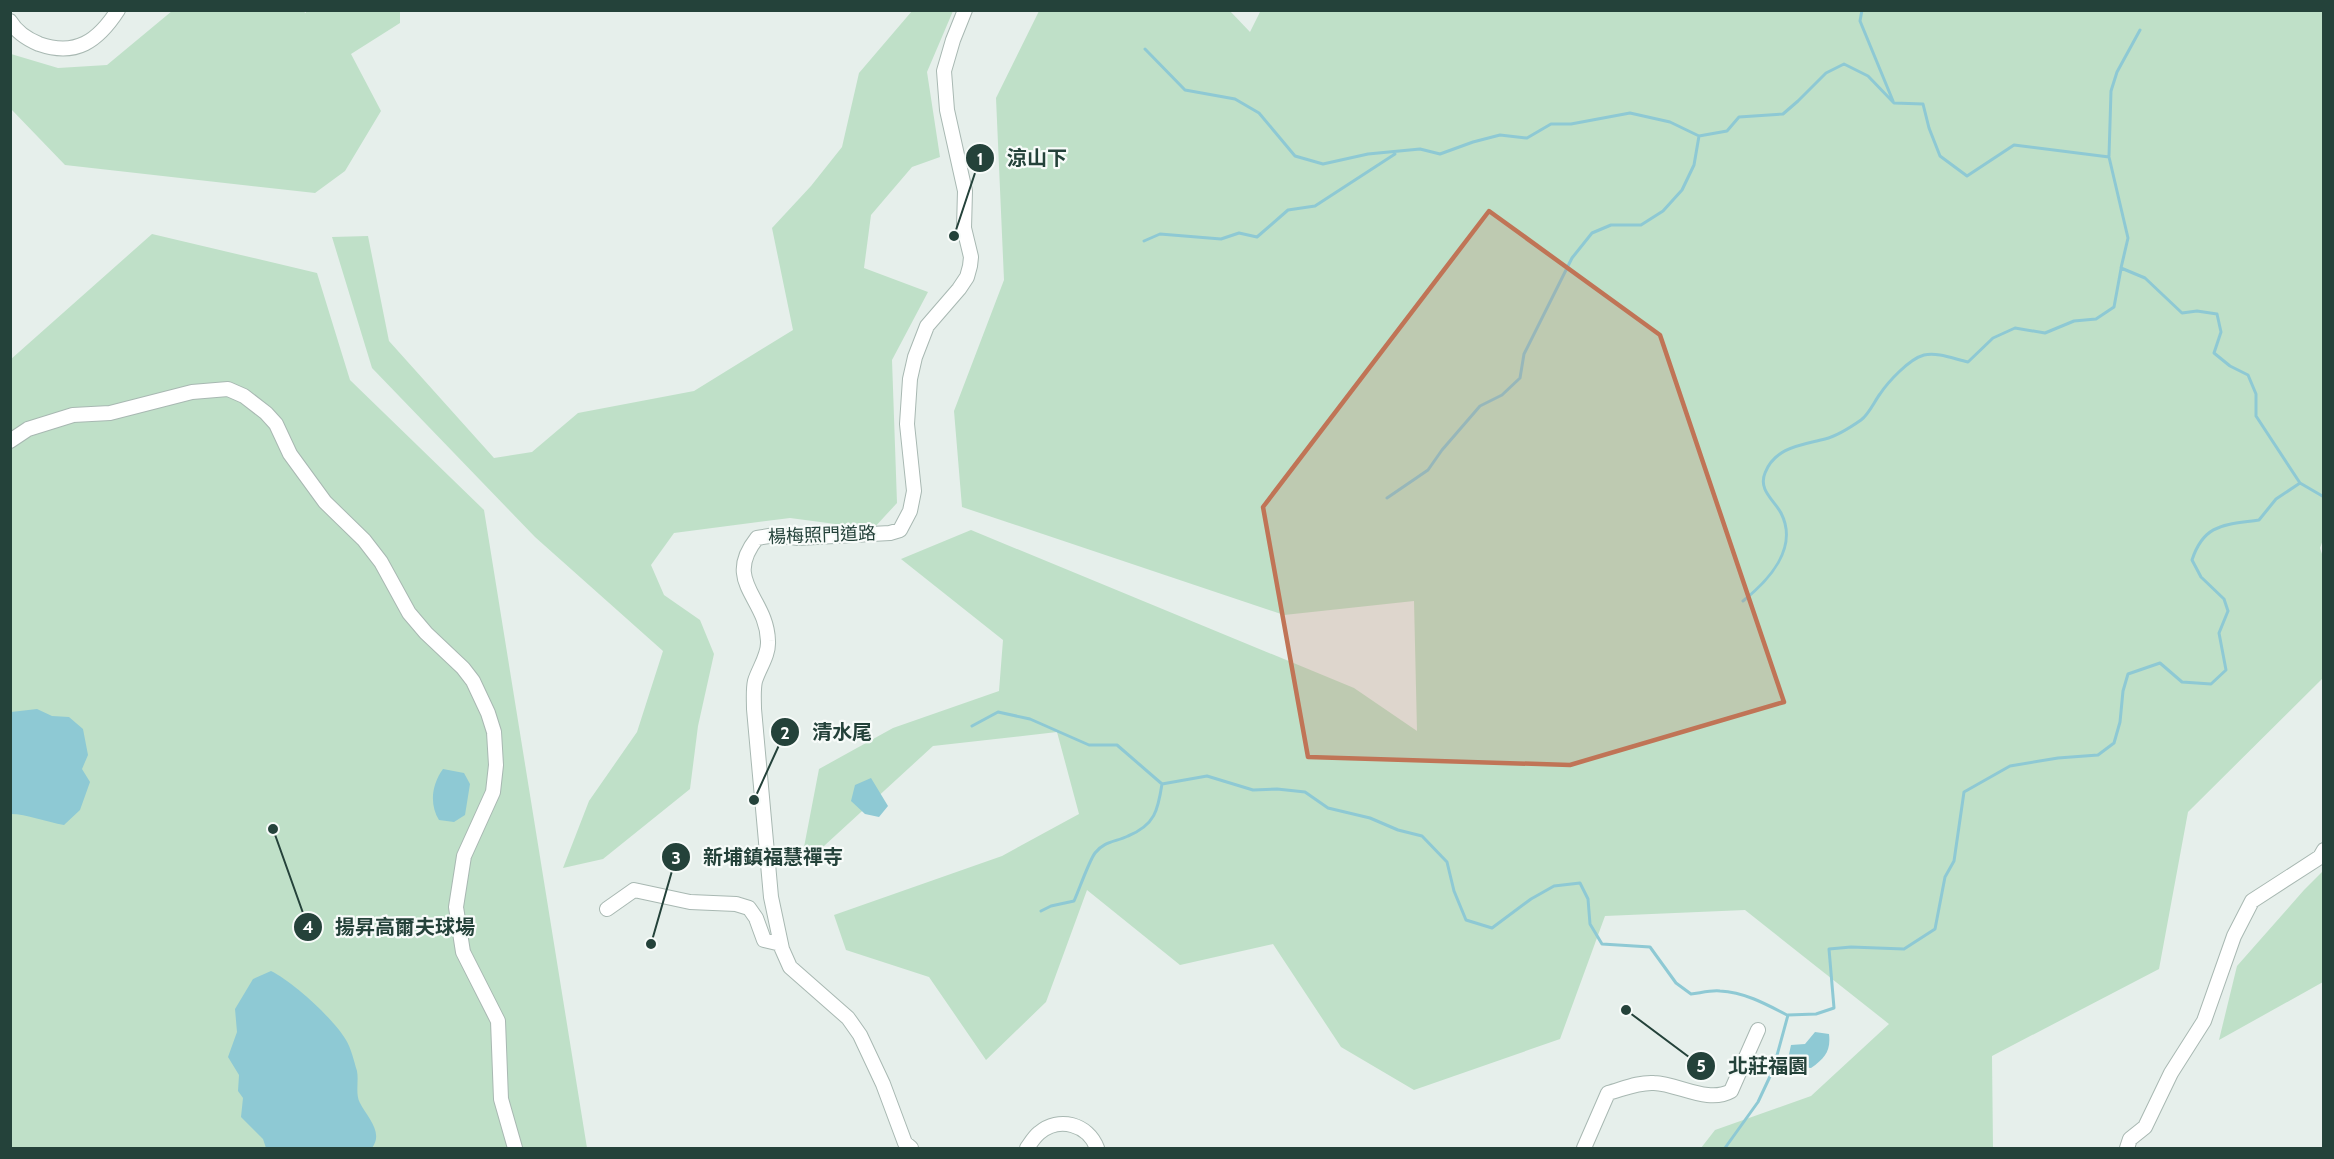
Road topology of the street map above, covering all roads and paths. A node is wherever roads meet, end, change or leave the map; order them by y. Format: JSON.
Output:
{"nodes":[{"id":1,"x":118,"y":10,"type":"edge"},
{"id":2,"x":965,"y":10,"type":"edge"},
{"id":3,"x":10,"y":21,"type":"edge"},
{"id":4,"x":10,"y":441,"type":"edge"},
{"id":5,"x":2324,"y":850,"type":"edge"},
{"id":6,"x":607,"y":909,"type":"dead end"},
{"id":7,"x":781,"y":944,"type":"junction"},
{"id":8,"x":1758,"y":1030,"type":"dead end"},
{"id":9,"x":515,"y":1149,"type":"edge"},
{"id":10,"x":911,"y":1149,"type":"edge"},
{"id":11,"x":1027,"y":1149,"type":"edge"},
{"id":12,"x":1097,"y":1149,"type":"edge"},
{"id":13,"x":1584,"y":1149,"type":"edge"},
{"id":14,"x":2127,"y":1149,"type":"edge"}],
"edges":[{"from":1,"to":3,"type":"street"},
{"from":2,"to":7,"type":"street","name":"楊梅照門道路"},
{"from":4,"to":9,"type":"street"},
{"from":5,"to":14,"type":"street"},
{"from":6,"to":7,"type":"street"},
{"from":7,"to":10,"type":"street","name":"楊梅照門道路"},
{"from":8,"to":13,"type":"street"},
{"from":11,"to":12,"type":"street"}]}
